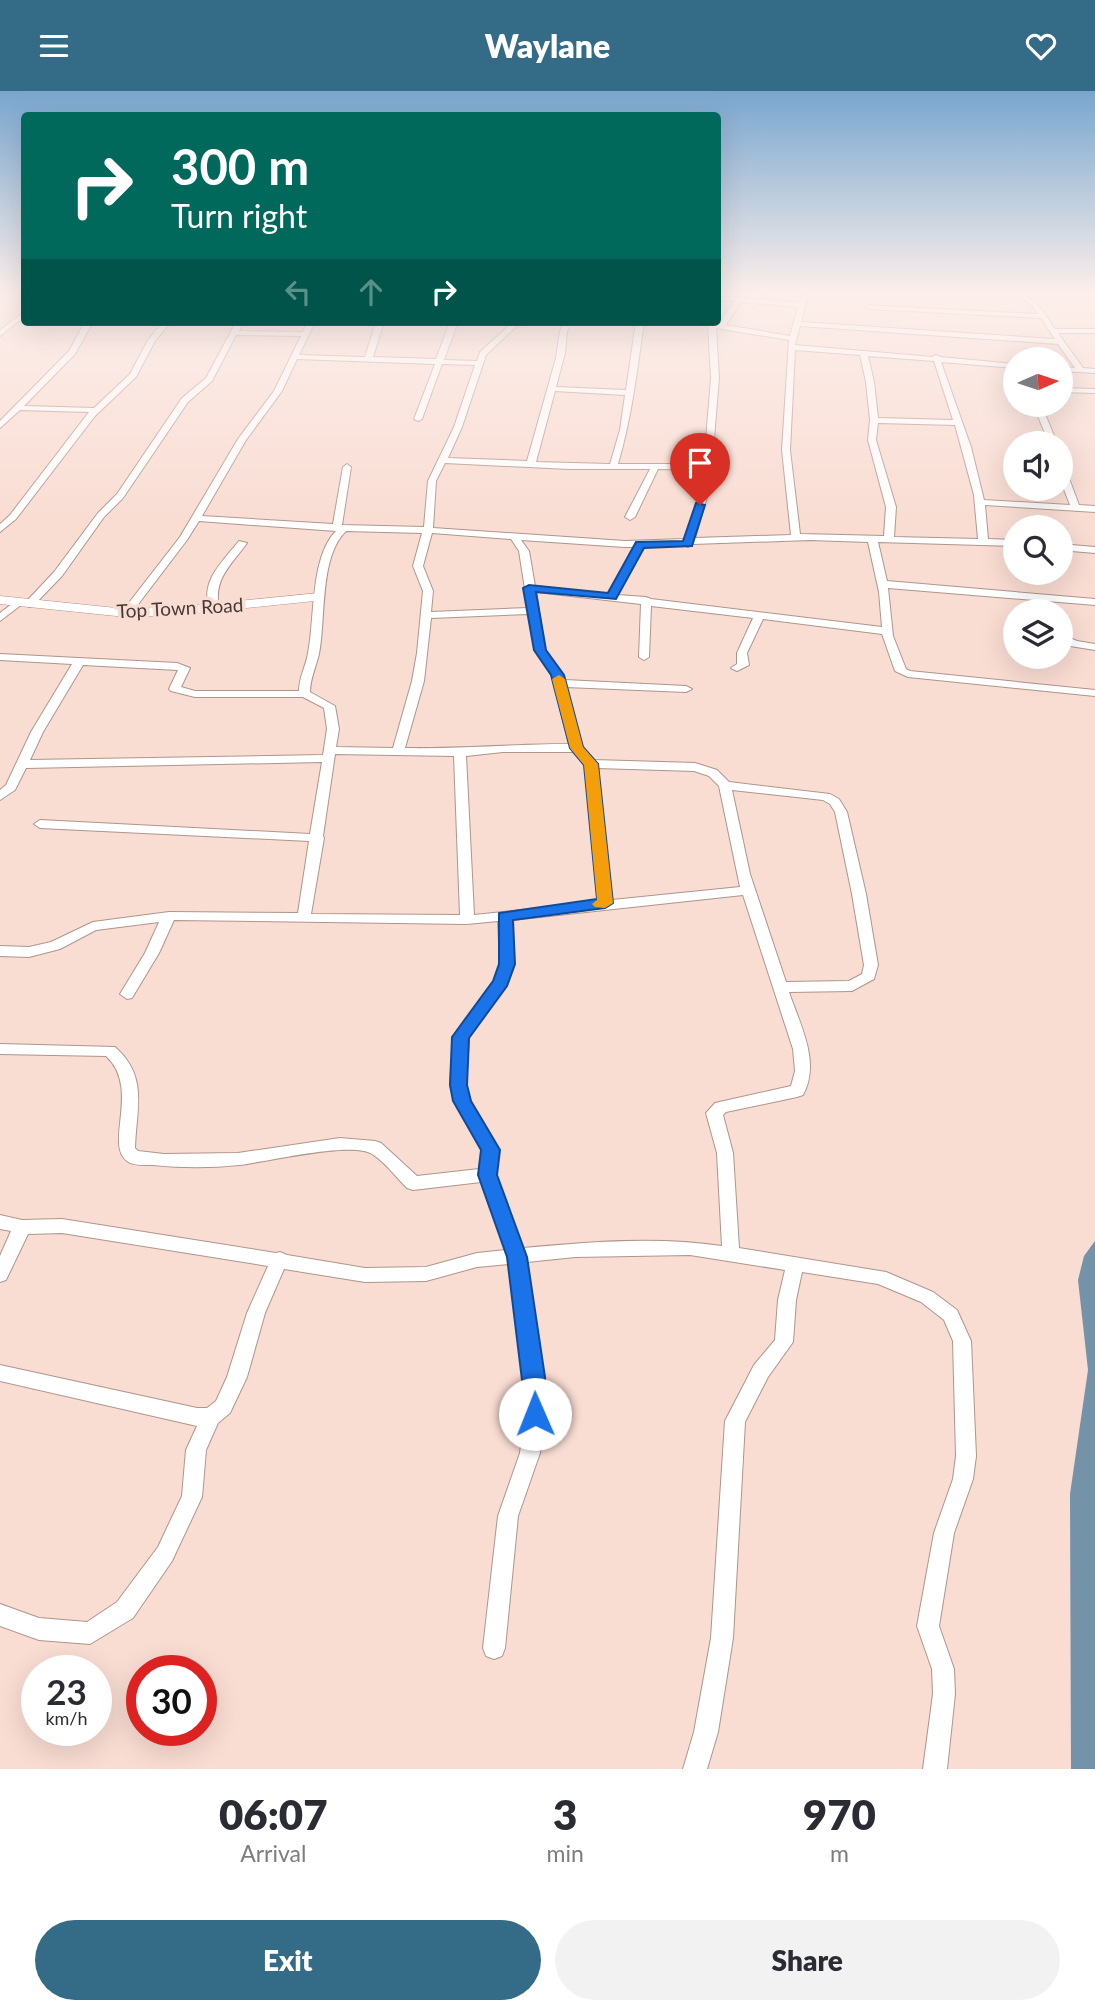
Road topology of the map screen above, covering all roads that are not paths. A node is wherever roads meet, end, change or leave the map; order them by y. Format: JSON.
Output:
{"nodes":[{"id":1,"x":50,"y":372,"type":"edge"},
{"id":2,"x":134,"y":372,"type":"edge"},
{"id":3,"x":212,"y":372,"type":"edge"},
{"id":4,"x":286,"y":372,"type":"edge"},
{"id":5,"x":436,"y":372,"type":"edge"},
{"id":6,"x":476,"y":372,"type":"edge"},
{"id":7,"x":557,"y":372,"type":"edge"},
{"id":8,"x":634,"y":372,"type":"edge"},
{"id":9,"x":715,"y":372,"type":"edge"},
{"id":10,"x":790,"y":372,"type":"edge"},
{"id":11,"x":868,"y":372,"type":"edge"},
{"id":12,"x":941,"y":372,"type":"edge"},
{"id":13,"x":553,"y":389,"type":"junction"},
{"id":14,"x":1073,"y":390,"type":"edge"},
{"id":15,"x":1095,"y":391,"type":"edge"},
{"id":16,"x":631,"y":393,"type":"junction"},
{"id":17,"x":20,"y":408,"type":"junction"},
{"id":18,"x":96,"y":410,"type":"junction"},
{"id":19,"x":418,"y":419,"type":"dead end"},
{"id":20,"x":874,"y":420,"type":"junction"},
{"id":21,"x":958,"y":423,"type":"junction"},
{"id":22,"x":0,"y":426,"type":"edge"},
{"id":23,"x":441,"y":460,"type":"junction"},
{"id":24,"x":531,"y":464,"type":"junction"},
{"id":25,"x":347,"y":467,"type":"dead end"},
{"id":26,"x":613,"y":467,"type":"junction"},
{"id":27,"x":655,"y":467,"type":"junction"},
{"id":28,"x":708,"y":467,"type":"junction"},
{"id":29,"x":1073,"y":501,"type":"edge"},
{"id":30,"x":979,"y":502,"type":"junction"},
{"id":31,"x":1075,"y":507,"type":"junction"},
{"id":32,"x":1095,"y":509,"type":"edge"},
{"id":33,"x":630,"y":517,"type":"dead end"},
{"id":34,"x":197,"y":518,"type":"junction"},
{"id":35,"x":340,"y":528,"type":"junction"},
{"id":36,"x":0,"y":529,"type":"edge"},
{"id":37,"x":428,"y":530,"type":"junction"},
{"id":38,"x":515,"y":537,"type":"junction"},
{"id":39,"x":796,"y":537,"type":"junction"},
{"id":40,"x":872,"y":538,"type":"junction"},
{"id":41,"x":889,"y":538,"type":"junction"},
{"id":42,"x":983,"y":540,"type":"junction"},
{"id":43,"x":1003,"y":542,"type":"edge"},
{"id":44,"x":243,"y":543,"type":"dead end"},
{"id":45,"x":640,"y":544,"type":"junction"},
{"id":46,"x":688,"y":544,"type":"junction"},
{"id":47,"x":1073,"y":548,"type":"edge"},
{"id":48,"x":1095,"y":550,"type":"edge"},
{"id":49,"x":882,"y":584,"type":"junction"},
{"id":50,"x":529,"y":588,"type":"junction"},
{"id":51,"x":318,"y":597,"type":"junction"},
{"id":52,"x":611,"y":597,"type":"junction"},
{"id":53,"x":1044,"y":598,"type":"joint"},
{"id":54,"x":0,"y":600,"type":"edge"},
{"id":55,"x":646,"y":600,"type":"junction"},
{"id":56,"x":1095,"y":602,"type":"edge"},
{"id":57,"x":23,"y":603,"type":"junction"},
{"id":58,"x":214,"y":607,"type":"junction"},
{"id":59,"x":534,"y":611,"type":"junction"},
{"id":60,"x":126,"y":613,"type":"junction"},
{"id":61,"x":426,"y":615,"type":"junction"},
{"id":62,"x":760,"y":615,"type":"junction"},
{"id":63,"x":0,"y":618,"type":"edge"},
{"id":64,"x":888,"y":631,"type":"junction"},
{"id":65,"x":1073,"y":641,"type":"edge"},
{"id":66,"x":1095,"y":647,"type":"edge"},
{"id":67,"x":0,"y":657,"type":"edge"},
{"id":68,"x":645,"y":657,"type":"dead end"},
{"id":69,"x":79,"y":663,"type":"junction"},
{"id":70,"x":737,"y":669,"type":"dead end"},
{"id":71,"x":560,"y":684,"type":"junction"},
{"id":72,"x":686,"y":689,"type":"dead end"},
{"id":73,"x":1095,"y":693,"type":"edge"},
{"id":74,"x":305,"y":694,"type":"junction"},
{"id":75,"x":576,"y":748,"type":"junction"},
{"id":76,"x":397,"y":752,"type":"junction"},
{"id":77,"x":460,"y":753,"type":"junction"},
{"id":78,"x":330,"y":754,"type":"junction"},
{"id":79,"x":24,"y":764,"type":"junction"},
{"id":80,"x":591,"y":764,"type":"junction"},
{"id":81,"x":725,"y":785,"type":"junction"},
{"id":82,"x":0,"y":796,"type":"edge"},
{"id":83,"x":40,"y":824,"type":"dead end"},
{"id":84,"x":318,"y":838,"type":"junction"},
{"id":85,"x":748,"y":890,"type":"junction"},
{"id":86,"x":605,"y":903,"type":"junction"},
{"id":87,"x":169,"y":916,"type":"junction"},
{"id":88,"x":505,"y":916,"type":"junction"},
{"id":89,"x":304,"y":917,"type":"junction"},
{"id":90,"x":467,"y":920,"type":"junction"},
{"id":91,"x":0,"y":951,"type":"edge"},
{"id":92,"x":780,"y":987,"type":"junction"},
{"id":93,"x":127,"y":994,"type":"dead end"},
{"id":94,"x":0,"y":1049,"type":"edge"},
{"id":95,"x":487,"y":1175,"type":"junction"},
{"id":96,"x":0,"y":1222,"type":"edge"},
{"id":97,"x":22,"y":1227,"type":"junction"},
{"id":98,"x":731,"y":1255,"type":"junction"},
{"id":99,"x":517,"y":1257,"type":"junction"},
{"id":100,"x":280,"y":1259,"type":"junction"},
{"id":101,"x":795,"y":1264,"type":"junction"},
{"id":102,"x":0,"y":1275,"type":"edge"},
{"id":103,"x":0,"y":1373,"type":"edge"},
{"id":104,"x":211,"y":1417,"type":"junction"},
{"id":105,"x":0,"y":1615,"type":"edge"},
{"id":106,"x":494,"y":1649,"type":"dead end"},
{"id":107,"x":695,"y":1769,"type":"edge"},
{"id":108,"x":935,"y":1769,"type":"edge"}],
"edges":[{"from":1,"to":17,"type":"street"},
{"from":2,"to":18,"type":"street"},
{"from":3,"to":57,"type":"street"},
{"from":4,"to":34,"type":"street"},
{"from":5,"to":19,"type":"street"},
{"from":6,"to":23,"type":"street"},
{"from":7,"to":13,"type":"street"},
{"from":8,"to":16,"type":"street"},
{"from":9,"to":28,"type":"street"},
{"from":10,"to":39,"type":"street"},
{"from":11,"to":20,"type":"street"},
{"from":12,"to":21,"type":"street"},
{"from":13,"to":16,"type":"street"},
{"from":13,"to":24,"type":"street"},
{"from":14,"to":15,"type":"street"},
{"from":16,"to":26,"type":"street"},
{"from":17,"to":18,"type":"street"},
{"from":17,"to":22,"type":"street"},
{"from":18,"to":36,"type":"street"},
{"from":20,"to":21,"type":"street"},
{"from":20,"to":41,"type":"street"},
{"from":21,"to":30,"type":"street"},
{"from":23,"to":24,"type":"street"},
{"from":23,"to":37,"type":"street"},
{"from":24,"to":26,"type":"street"},
{"from":25,"to":35,"type":"street"},
{"from":26,"to":27,"type":"street"},
{"from":27,"to":28,"type":"street"},
{"from":27,"to":33,"type":"street"},
{"from":28,"to":46,"type":"street"},
{"from":29,"to":31,"type":"street"},
{"from":30,"to":31,"type":"street"},
{"from":30,"to":42,"type":"street"},
{"from":31,"to":32,"type":"street"},
{"from":34,"to":35,"type":"street"},
{"from":34,"to":60,"type":"street"},
{"from":35,"to":37,"type":"street"},
{"from":35,"to":51,"type":"street"},
{"from":37,"to":38,"type":"street"},
{"from":37,"to":61,"type":"street"},
{"from":38,"to":45,"type":"street"},
{"from":38,"to":50,"type":"street"},
{"from":39,"to":40,"type":"street"},
{"from":39,"to":46,"type":"street"},
{"from":40,"to":41,"type":"street"},
{"from":40,"to":49,"type":"street"},
{"from":41,"to":42,"type":"street"},
{"from":42,"to":43,"type":"street"},
{"from":44,"to":58,"type":"street"},
{"from":45,"to":46,"type":"street"},
{"from":45,"to":52,"type":"street"},
{"from":47,"to":48,"type":"street"},
{"from":49,"to":53,"type":"street"},
{"from":49,"to":64,"type":"street"},
{"from":50,"to":52,"type":"street"},
{"from":50,"to":59,"type":"street"},
{"from":51,"to":58,"type":"street","name":"Top Town Road"},
{"from":51,"to":74,"type":"street"},
{"from":52,"to":55,"type":"street"},
{"from":53,"to":56,"type":"street"},
{"from":54,"to":57,"type":"street","name":"Top Town Road"},
{"from":55,"to":62,"type":"street"},
{"from":55,"to":68,"type":"street"},
{"from":57,"to":60,"type":"street","name":"Top Town Road"},
{"from":57,"to":63,"type":"street"},
{"from":58,"to":60,"type":"street","name":"Top Town Road"},
{"from":59,"to":61,"type":"street"},
{"from":59,"to":71,"type":"street"},
{"from":61,"to":76,"type":"street"},
{"from":62,"to":64,"type":"street"},
{"from":62,"to":70,"type":"street"},
{"from":64,"to":73,"type":"street"},
{"from":65,"to":66,"type":"street"},
{"from":67,"to":69,"type":"street"},
{"from":69,"to":74,"type":"street"},
{"from":69,"to":79,"type":"street"},
{"from":71,"to":72,"type":"street"},
{"from":71,"to":75,"type":"street"},
{"from":74,"to":78,"type":"street"},
{"from":75,"to":77,"type":"street"},
{"from":75,"to":80,"type":"street"},
{"from":76,"to":77,"type":"street"},
{"from":76,"to":78,"type":"street"},
{"from":77,"to":90,"type":"street"},
{"from":78,"to":79,"type":"street"},
{"from":78,"to":84,"type":"street"},
{"from":79,"to":82,"type":"street"},
{"from":80,"to":81,"type":"street"},
{"from":80,"to":86,"type":"street"},
{"from":81,"to":85,"type":"street"},
{"from":81,"to":92,"type":"street"},
{"from":83,"to":84,"type":"street"},
{"from":84,"to":89,"type":"street"},
{"from":85,"to":86,"type":"street"},
{"from":85,"to":92,"type":"street"},
{"from":86,"to":88,"type":"street"},
{"from":87,"to":89,"type":"street"},
{"from":87,"to":91,"type":"street"},
{"from":87,"to":93,"type":"street"},
{"from":88,"to":90,"type":"street"},
{"from":88,"to":95,"type":"street"},
{"from":89,"to":90,"type":"street"},
{"from":92,"to":98,"type":"street"},
{"from":94,"to":95,"type":"street"},
{"from":95,"to":99,"type":"street"},
{"from":96,"to":97,"type":"street"},
{"from":97,"to":100,"type":"street"},
{"from":97,"to":102,"type":"street"},
{"from":98,"to":99,"type":"street"},
{"from":98,"to":101,"type":"street"},
{"from":99,"to":100,"type":"street"},
{"from":99,"to":106,"type":"street"},
{"from":100,"to":104,"type":"street"},
{"from":101,"to":107,"type":"street"},
{"from":101,"to":108,"type":"street"},
{"from":103,"to":104,"type":"street"},
{"from":104,"to":105,"type":"street"}]}
